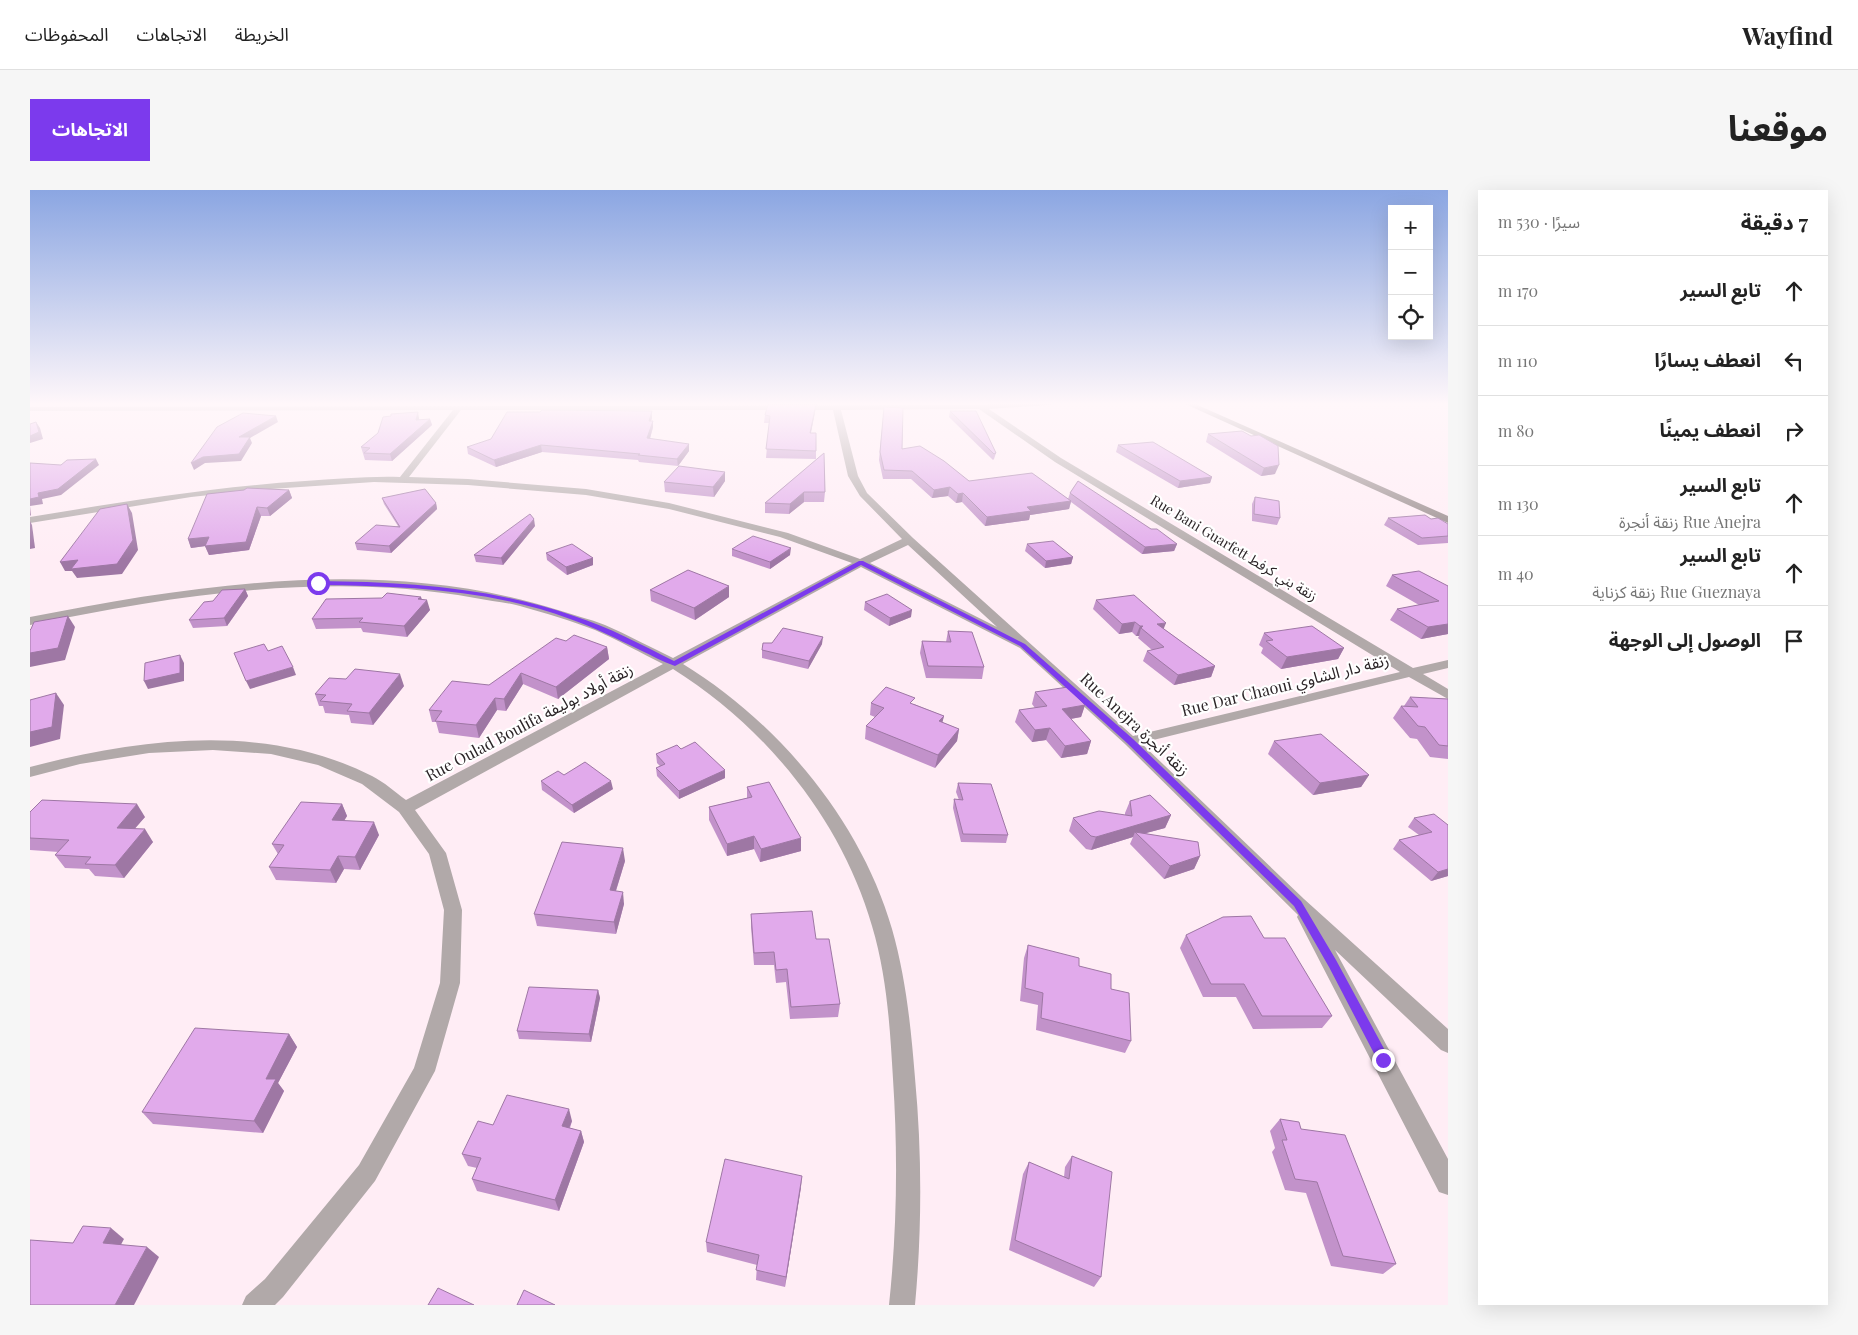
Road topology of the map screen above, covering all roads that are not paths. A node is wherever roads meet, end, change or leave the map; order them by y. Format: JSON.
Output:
{"nodes":[{"id":1,"x":422,"y":455,"type":"edge"},
{"id":2,"x":848,"y":455,"type":"edge"},
{"id":3,"x":1051,"y":455,"type":"edge"},
{"id":4,"x":1303,"y":455,"type":"edge"},
{"id":5,"x":1323,"y":455,"type":"edge"},
{"id":6,"x":403,"y":479,"type":"junction"},
{"id":7,"x":1448,"y":510,"type":"edge"},
{"id":8,"x":30,"y":520,"type":"edge"},
{"id":9,"x":1448,"y":520,"type":"edge"},
{"id":10,"x":909,"y":540,"type":"junction"},
{"id":11,"x":861,"y":563,"type":"junction"},
{"id":12,"x":30,"y":621,"type":"edge"},
{"id":13,"x":1023,"y":645,"type":"junction"},
{"id":14,"x":675,"y":664,"type":"junction"},
{"id":15,"x":1448,"y":664,"type":"edge"},
{"id":16,"x":1412,"y":673,"type":"junction"},
{"id":17,"x":1448,"y":695,"type":"edge"},
{"id":18,"x":1130,"y":741,"type":"junction"},
{"id":19,"x":30,"y":772,"type":"edge"},
{"id":20,"x":405,"y":808,"type":"junction"},
{"id":21,"x":1298,"y":904,"type":"junction"},
{"id":22,"x":1448,"y":1043,"type":"edge"},
{"id":23,"x":1448,"y":1182,"type":"edge"},
{"id":24,"x":255,"y":1305,"type":"edge"},
{"id":25,"x":902,"y":1305,"type":"edge"}],
"edges":[{"from":1,"to":6,"type":"street"},
{"from":2,"to":10,"type":"street","name":"Rue Anejra زنقة أنجرة"},
{"from":3,"to":16,"type":"street","name":"Rue Bani Guarfett زنقة بني كرفط"},
{"from":4,"to":9,"type":"street"},
{"from":5,"to":7,"type":"street"},
{"from":6,"to":8,"type":"street"},
{"from":6,"to":11,"type":"street"},
{"from":10,"to":11,"type":"street","name":"Rue Oulad Boulifa زنقة أولاد بوليفة"},
{"from":10,"to":13,"type":"street","name":"Rue Anejra زنقة أنجرة"},
{"from":11,"to":13,"type":"street"},
{"from":11,"to":14,"type":"street","name":"Rue Oulad Boulifa زنقة أولاد بوليفة"},
{"from":12,"to":14,"type":"street"},
{"from":13,"to":18,"type":"street","name":"Rue Anejra زنقة أنجرة"},
{"from":14,"to":20,"type":"street","name":"Rue Oulad Boulifa زنقة أولاد بوليفة"},
{"from":14,"to":25,"type":"street"},
{"from":15,"to":16,"type":"street","name":"Rue Dar Chaoui زنقة دار الشاوي"},
{"from":16,"to":17,"type":"street","name":"Rue Bani Guarfett زنقة بني كرفط"},
{"from":16,"to":18,"type":"street","name":"Rue Dar Chaoui زنقة دار الشاوي"},
{"from":18,"to":21,"type":"street","name":"Rue Anejra زنقة أنجرة"},
{"from":19,"to":20,"type":"street"},
{"from":20,"to":24,"type":"street"},
{"from":21,"to":22,"type":"street","name":"Rue Anejra زنقة أنجرة"},
{"from":21,"to":23,"type":"street"}]}
